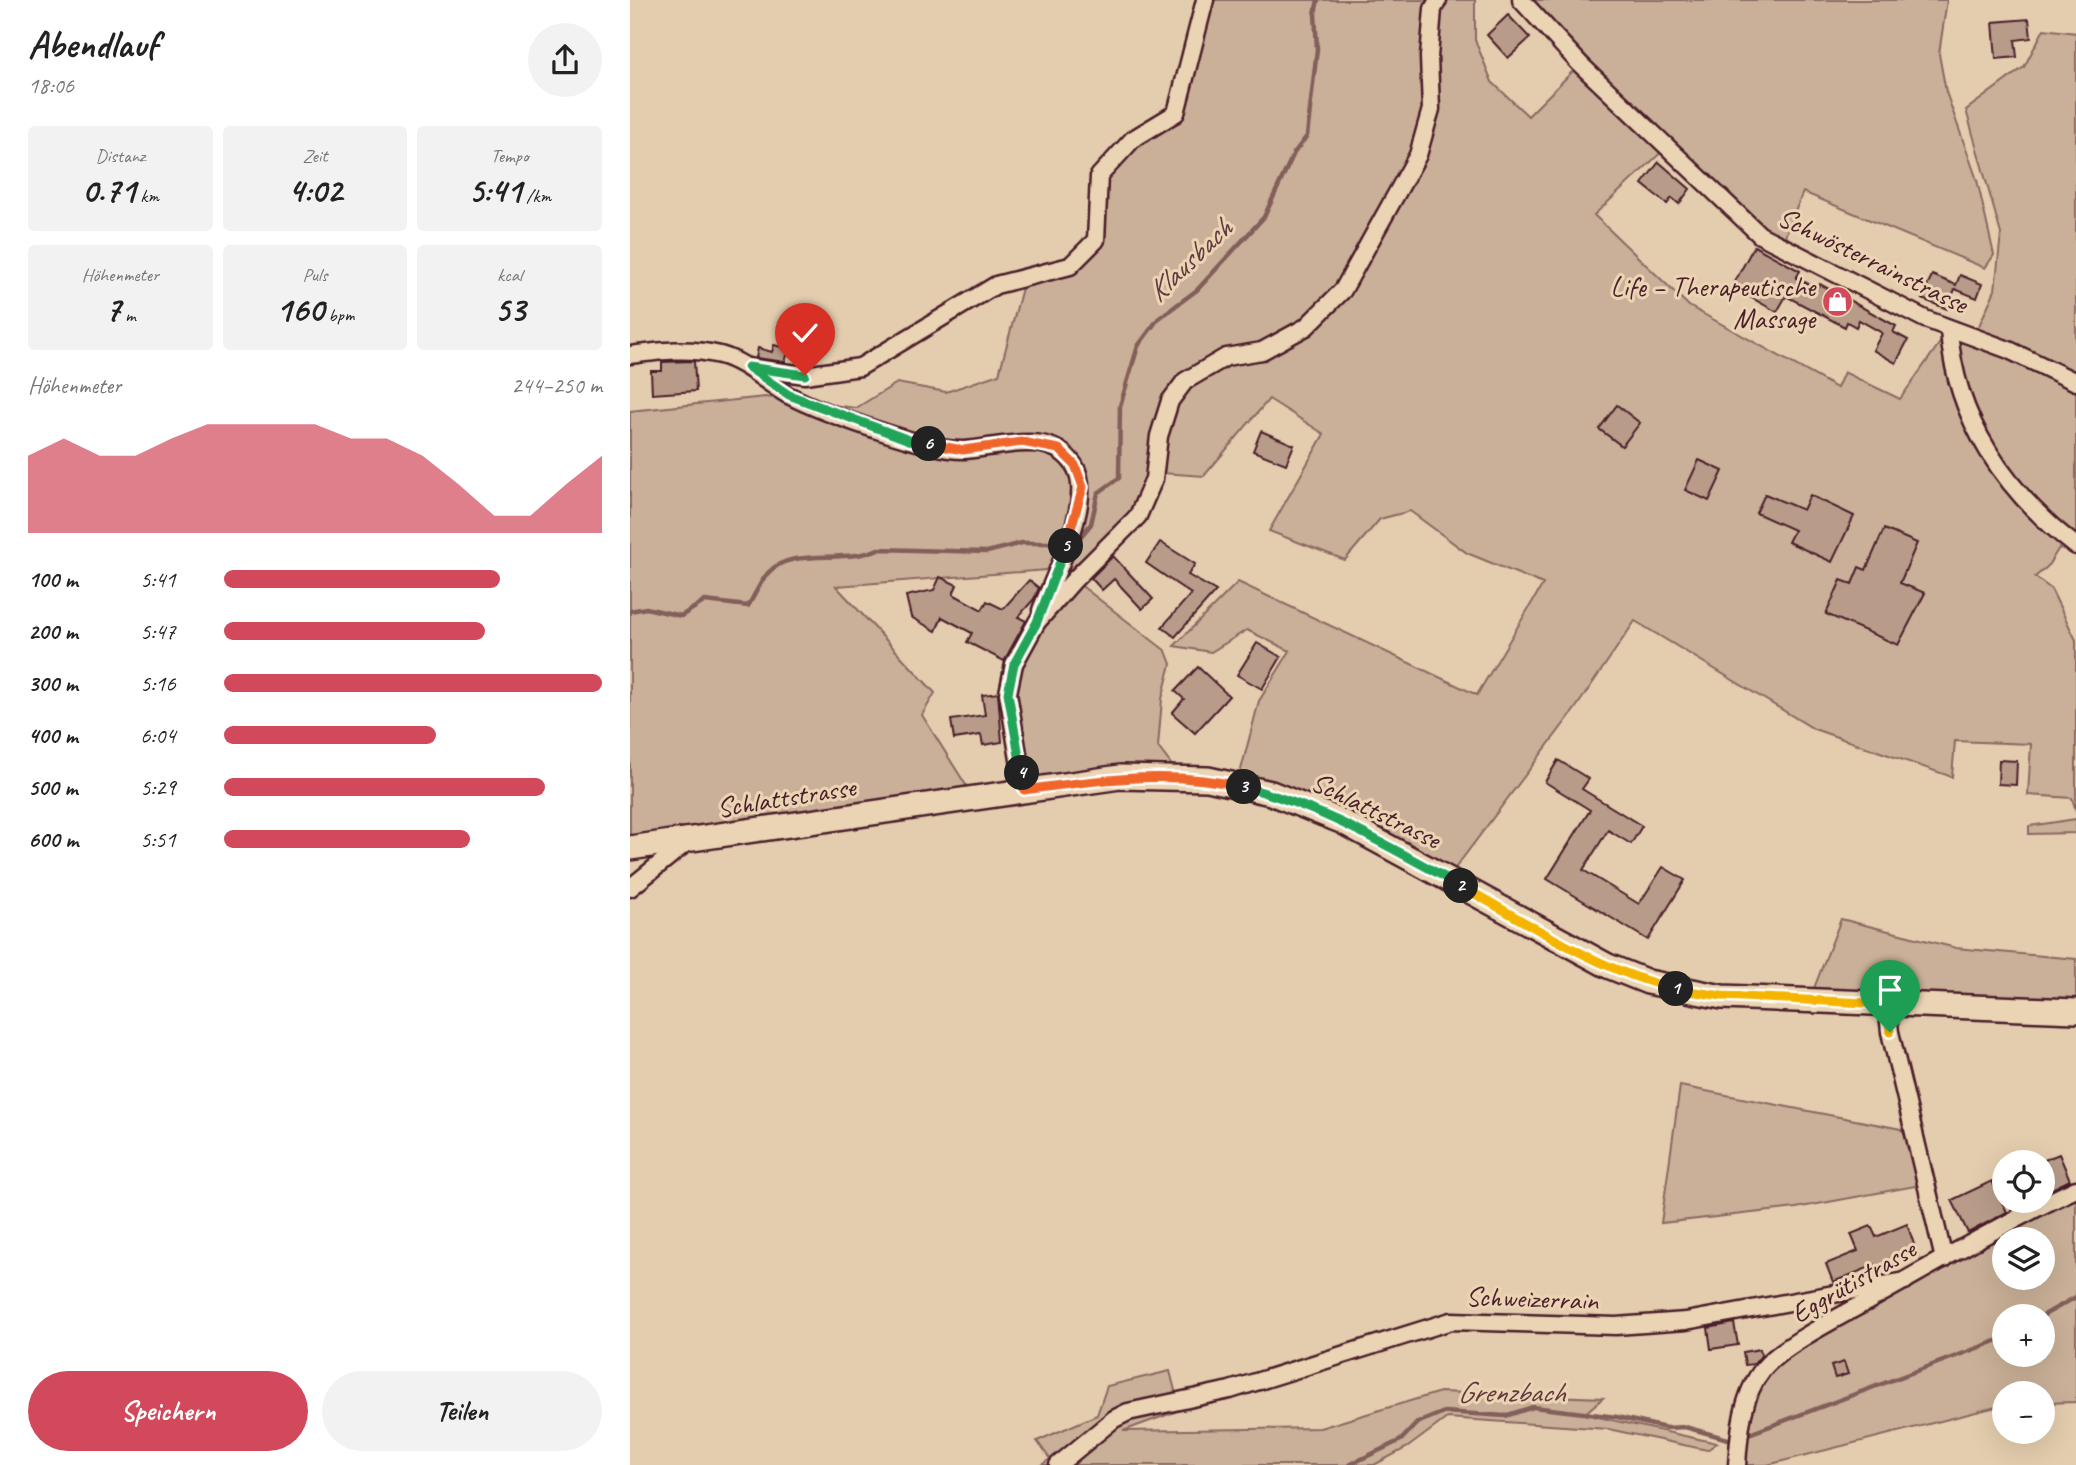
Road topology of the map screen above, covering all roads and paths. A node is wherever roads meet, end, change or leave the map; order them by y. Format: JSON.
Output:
{"nodes":[{"id":1,"x":1205,"y":0,"type":"edge"},
{"id":2,"x":1438,"y":0,"type":"edge"},
{"id":3,"x":1521,"y":0,"type":"edge"},
{"id":4,"x":1949,"y":330,"type":"junction"},
{"id":5,"x":630,"y":355,"type":"edge"},
{"id":6,"x":748,"y":367,"type":"junction"},
{"id":7,"x":2076,"y":382,"type":"edge"},
{"id":8,"x":2076,"y":546,"type":"edge"},
{"id":9,"x":1037,"y":622,"type":"junction"},
{"id":10,"x":1024,"y":790,"type":"junction"},
{"id":11,"x":687,"y":842,"type":"junction"},
{"id":12,"x":630,"y":848,"type":"edge"},
{"id":13,"x":630,"y":888,"type":"edge"},
{"id":14,"x":1887,"y":1004,"type":"junction"},
{"id":15,"x":2076,"y":1011,"type":"edge"},
{"id":16,"x":2076,"y":1189,"type":"edge"},
{"id":17,"x":1944,"y":1259,"type":"junction"},
{"id":18,"x":1905,"y":1281,"type":"junction"},
{"id":19,"x":1058,"y":1465,"type":"edge"},
{"id":20,"x":1737,"y":1465,"type":"edge"}],
"edges":[{"from":1,"to":6,"type":"street"},
{"from":2,"to":9,"type":"street"},
{"from":3,"to":4,"type":"street","name":"Schwösterrainstrasse"},
{"from":4,"to":7,"type":"street","name":"Schwösterrainstrasse"},
{"from":4,"to":8,"type":"street"},
{"from":5,"to":6,"type":"street"},
{"from":6,"to":9,"type":"street"},
{"from":9,"to":10,"type":"street"},
{"from":10,"to":11,"type":"street","name":"Schlattstrasse"},
{"from":10,"to":14,"type":"street","name":"Schlattstrasse"},
{"from":11,"to":12,"type":"street","name":"Schlattstrasse"},
{"from":11,"to":13,"type":"street"},
{"from":14,"to":15,"type":"street","name":"Schlattstrasse"},
{"from":14,"to":17,"type":"street","name":"Eggrütistrasse"},
{"from":16,"to":17,"type":"street"},
{"from":17,"to":18,"type":"street","name":"Eggrütistrasse"},
{"from":18,"to":19,"type":"street","name":"Schweizerrain"},
{"from":18,"to":20,"type":"street","name":"Eggrütistrasse"}]}
